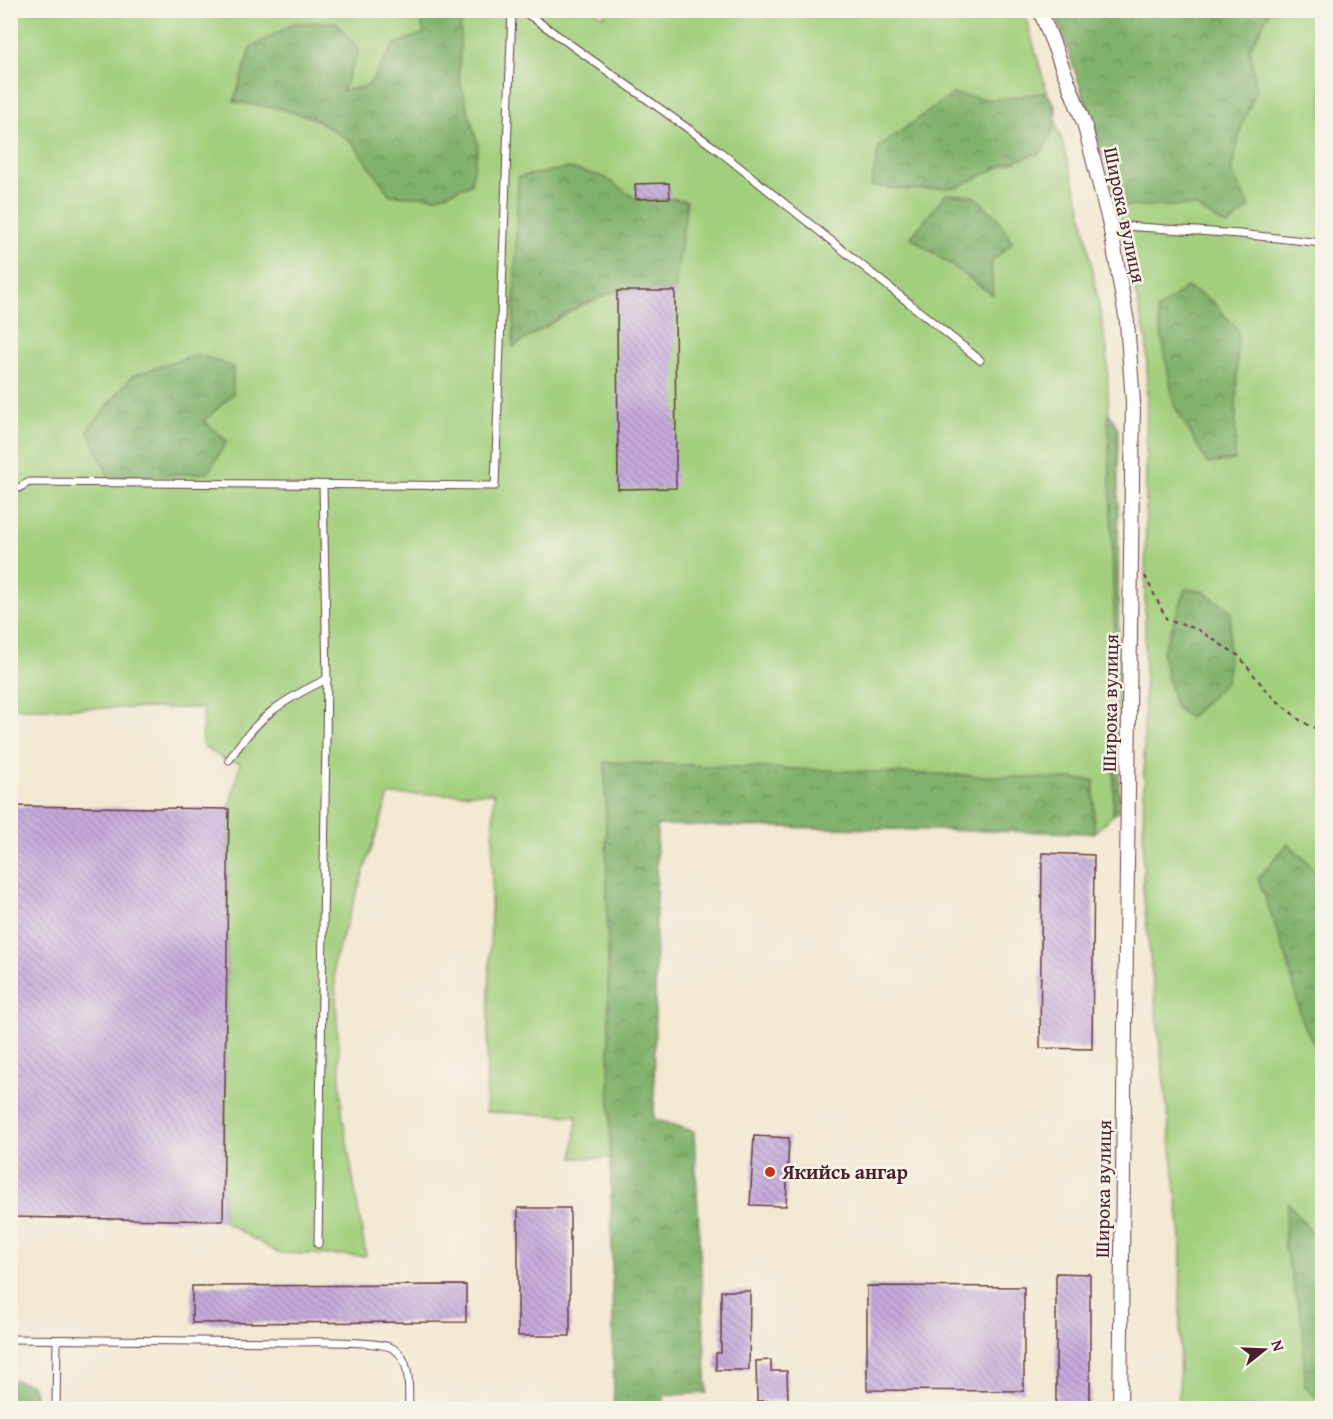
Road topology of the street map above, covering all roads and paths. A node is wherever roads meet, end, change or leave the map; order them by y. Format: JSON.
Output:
{"nodes":[{"id":1,"x":512,"y":10,"type":"edge"},
{"id":2,"x":522,"y":10,"type":"edge"},
{"id":3,"x":1040,"y":10,"type":"edge"},
{"id":4,"x":1110,"y":225,"type":"junction"},
{"id":5,"x":1323,"y":243,"type":"edge"},
{"id":6,"x":980,"y":360,"type":"dead end"},
{"id":7,"x":323,"y":485,"type":"junction"},
{"id":8,"x":10,"y":493,"type":"edge"},
{"id":9,"x":1142,"y":570,"type":"dead end"},
{"id":10,"x":327,"y":679,"type":"junction"},
{"id":11,"x":1323,"y":732,"type":"edge"},
{"id":12,"x":229,"y":760,"type":"dead end"},
{"id":13,"x":318,"y":1244,"type":"dead end"},
{"id":14,"x":10,"y":1339,"type":"edge"},
{"id":15,"x":57,"y":1340,"type":"junction"},
{"id":16,"x":56,"y":1408,"type":"edge"},
{"id":17,"x":409,"y":1408,"type":"edge"},
{"id":18,"x":1120,"y":1408,"type":"edge"}],
"edges":[{"from":1,"to":7,"type":"lane"},
{"from":2,"to":6,"type":"lane"},
{"from":3,"to":4,"type":"street","name":"Широка вулиця"},
{"from":4,"to":5,"type":"lane"},
{"from":4,"to":18,"type":"street","name":"Широка вулиця"},
{"from":7,"to":8,"type":"lane"},
{"from":7,"to":10,"type":"lane"},
{"from":9,"to":11,"type":"path"},
{"from":10,"to":12,"type":"lane"},
{"from":10,"to":13,"type":"lane"},
{"from":14,"to":15,"type":"lane"},
{"from":15,"to":16,"type":"lane"},
{"from":15,"to":17,"type":"lane"}]}
